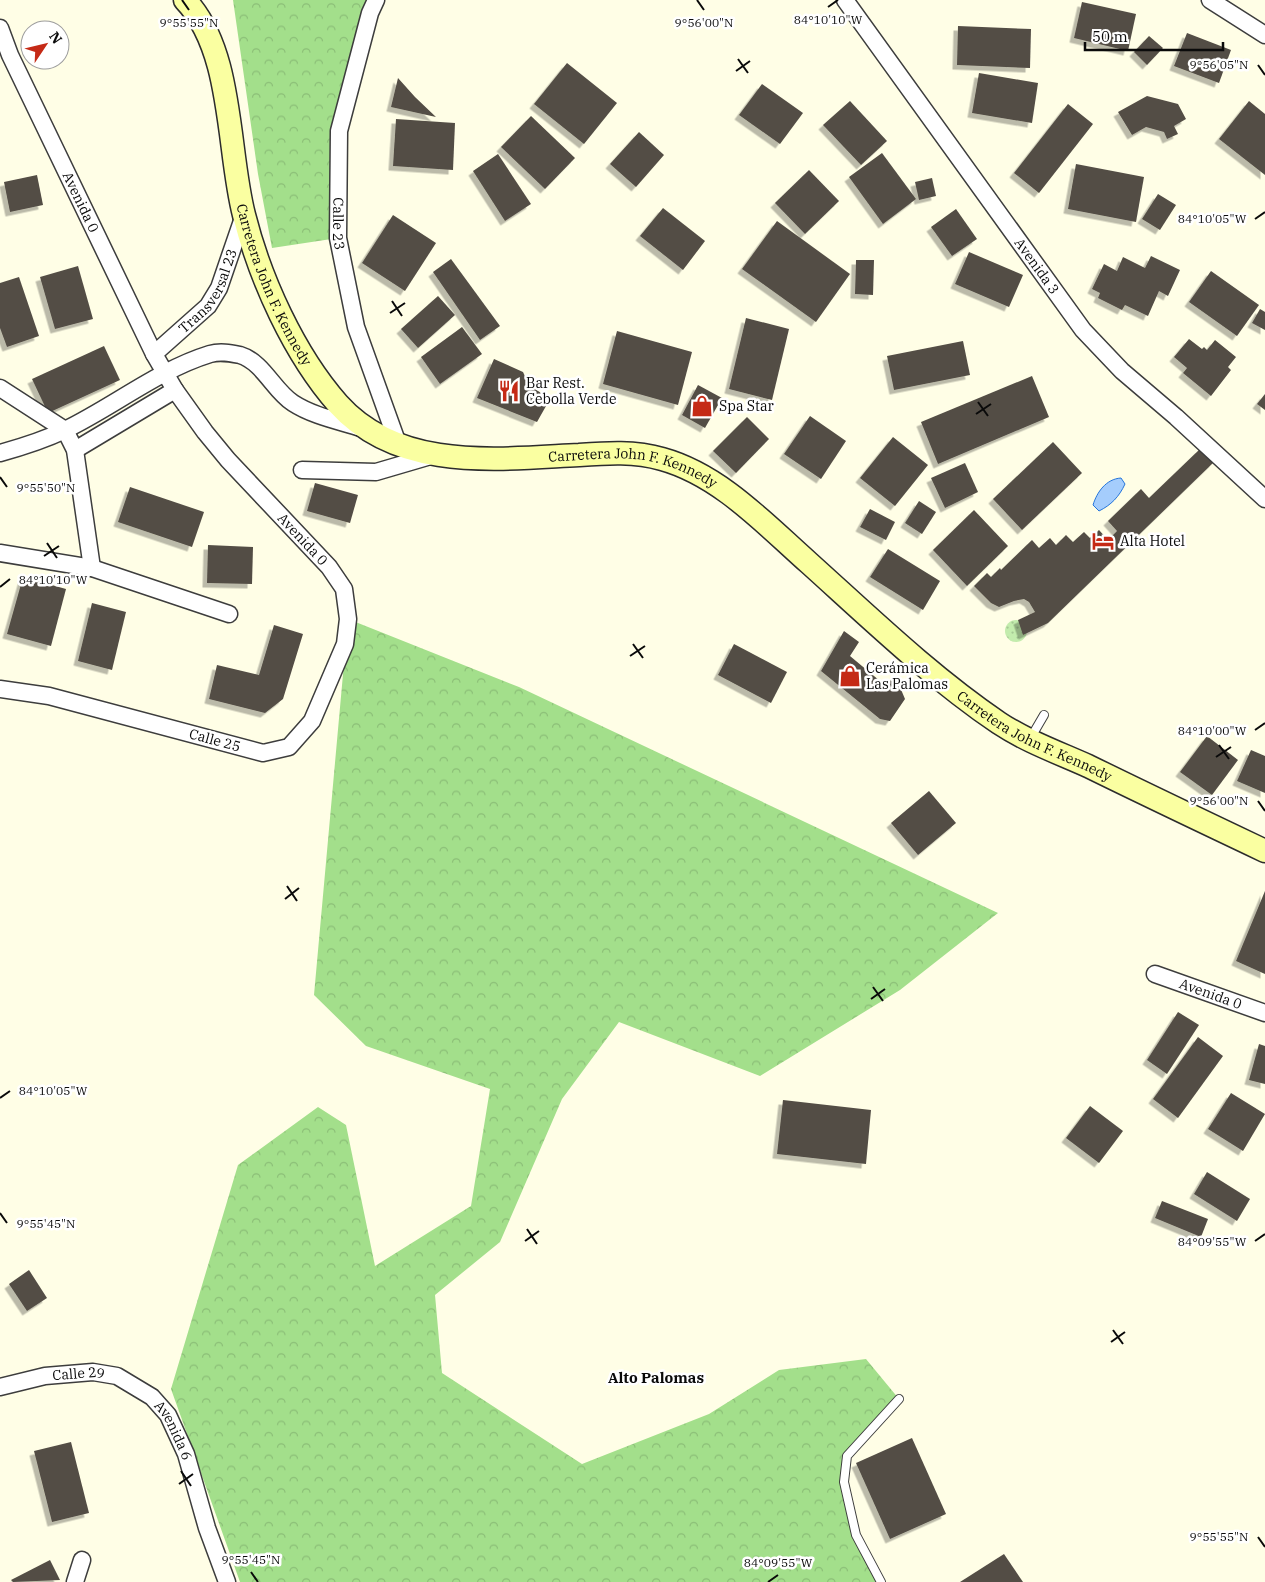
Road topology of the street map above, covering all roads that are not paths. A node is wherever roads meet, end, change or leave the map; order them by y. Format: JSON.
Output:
{"nodes":[{"id":1,"x":185,"y":0,"type":"edge"},
{"id":2,"x":376,"y":0,"type":"edge"},
{"id":3,"x":845,"y":0,"type":"edge"},
{"id":4,"x":1210,"y":0,"type":"edge"},
{"id":5,"x":0,"y":28,"type":"edge"},
{"id":6,"x":1265,"y":35,"type":"edge"},
{"id":7,"x":244,"y":215,"type":"junction"},
{"id":8,"x":154,"y":354,"type":"junction"},
{"id":9,"x":166,"y":374,"type":"junction"},
{"id":10,"x":0,"y":388,"type":"edge"},
{"id":11,"x":175,"y":390,"type":"junction"},
{"id":12,"x":364,"y":428,"type":"junction"},
{"id":13,"x":65,"y":430,"type":"junction"},
{"id":14,"x":398,"y":444,"type":"junction"},
{"id":15,"x":75,"y":450,"type":"junction"},
{"id":16,"x":0,"y":453,"type":"edge"},
{"id":17,"x":434,"y":455,"type":"junction"},
{"id":18,"x":302,"y":470,"type":"dead end"},
{"id":19,"x":1265,"y":499,"type":"edge"},
{"id":20,"x":0,"y":554,"type":"edge"},
{"id":21,"x":92,"y":568,"type":"junction"},
{"id":22,"x":229,"y":614,"type":"dead end"},
{"id":23,"x":348,"y":619,"type":"joint"},
{"id":24,"x":0,"y":689,"type":"edge"},
{"id":25,"x":1044,"y":715,"type":"dead end"},
{"id":26,"x":1030,"y":739,"type":"junction"},
{"id":27,"x":1265,"y":851,"type":"edge"},
{"id":28,"x":1155,"y":974,"type":"dead end"},
{"id":29,"x":1265,"y":1013,"type":"edge"},
{"id":30,"x":0,"y":1387,"type":"edge"},
{"id":31,"x":152,"y":1397,"type":"joint"},
{"id":32,"x":899,"y":1400,"type":"dead end"},
{"id":33,"x":82,"y":1560,"type":"dead end"},
{"id":34,"x":74,"y":1582,"type":"edge"},
{"id":35,"x":226,"y":1582,"type":"edge"},
{"id":36,"x":881,"y":1582,"type":"edge"}],
"edges":[{"from":1,"to":7,"type":"main road","name":"Carretera John F. Kennedy"},
{"from":2,"to":14,"type":"street","name":"Calle 23"},
{"from":3,"to":19,"type":"street","name":"Avenida 3"},
{"from":4,"to":6,"type":"street"},
{"from":5,"to":8,"type":"street","name":"Avenida 0"},
{"from":7,"to":8,"type":"street","name":"Transversal 23"},
{"from":7,"to":12,"type":"main road","name":"Carretera John F. Kennedy"},
{"from":8,"to":9,"type":"street","name":"Avenida 0"},
{"from":9,"to":11,"type":"street","name":"Avenida 0"},
{"from":9,"to":12,"type":"street"},
{"from":9,"to":13,"type":"street"},
{"from":10,"to":13,"type":"street"},
{"from":11,"to":15,"type":"street"},
{"from":11,"to":23,"type":"street","name":"Avenida 0"},
{"from":12,"to":14,"type":"main road","name":"Carretera John F. Kennedy"},
{"from":13,"to":15,"type":"street"},
{"from":13,"to":16,"type":"street"},
{"from":14,"to":17,"type":"main road","name":"Carretera John F. Kennedy"},
{"from":15,"to":21,"type":"street"},
{"from":17,"to":18,"type":"street"},
{"from":17,"to":26,"type":"main road","name":"Carretera John F. Kennedy"},
{"from":20,"to":21,"type":"street"},
{"from":21,"to":22,"type":"street"},
{"from":23,"to":24,"type":"street","name":"Calle 25"},
{"from":25,"to":26,"type":"lane"},
{"from":26,"to":27,"type":"main road","name":"Carretera John F. Kennedy"},
{"from":28,"to":29,"type":"street","name":"Avenida 0"},
{"from":30,"to":31,"type":"street","name":"Calle 29"},
{"from":31,"to":35,"type":"street","name":"Avenida 6"},
{"from":32,"to":36,"type":"lane"},
{"from":33,"to":34,"type":"street"}]}
